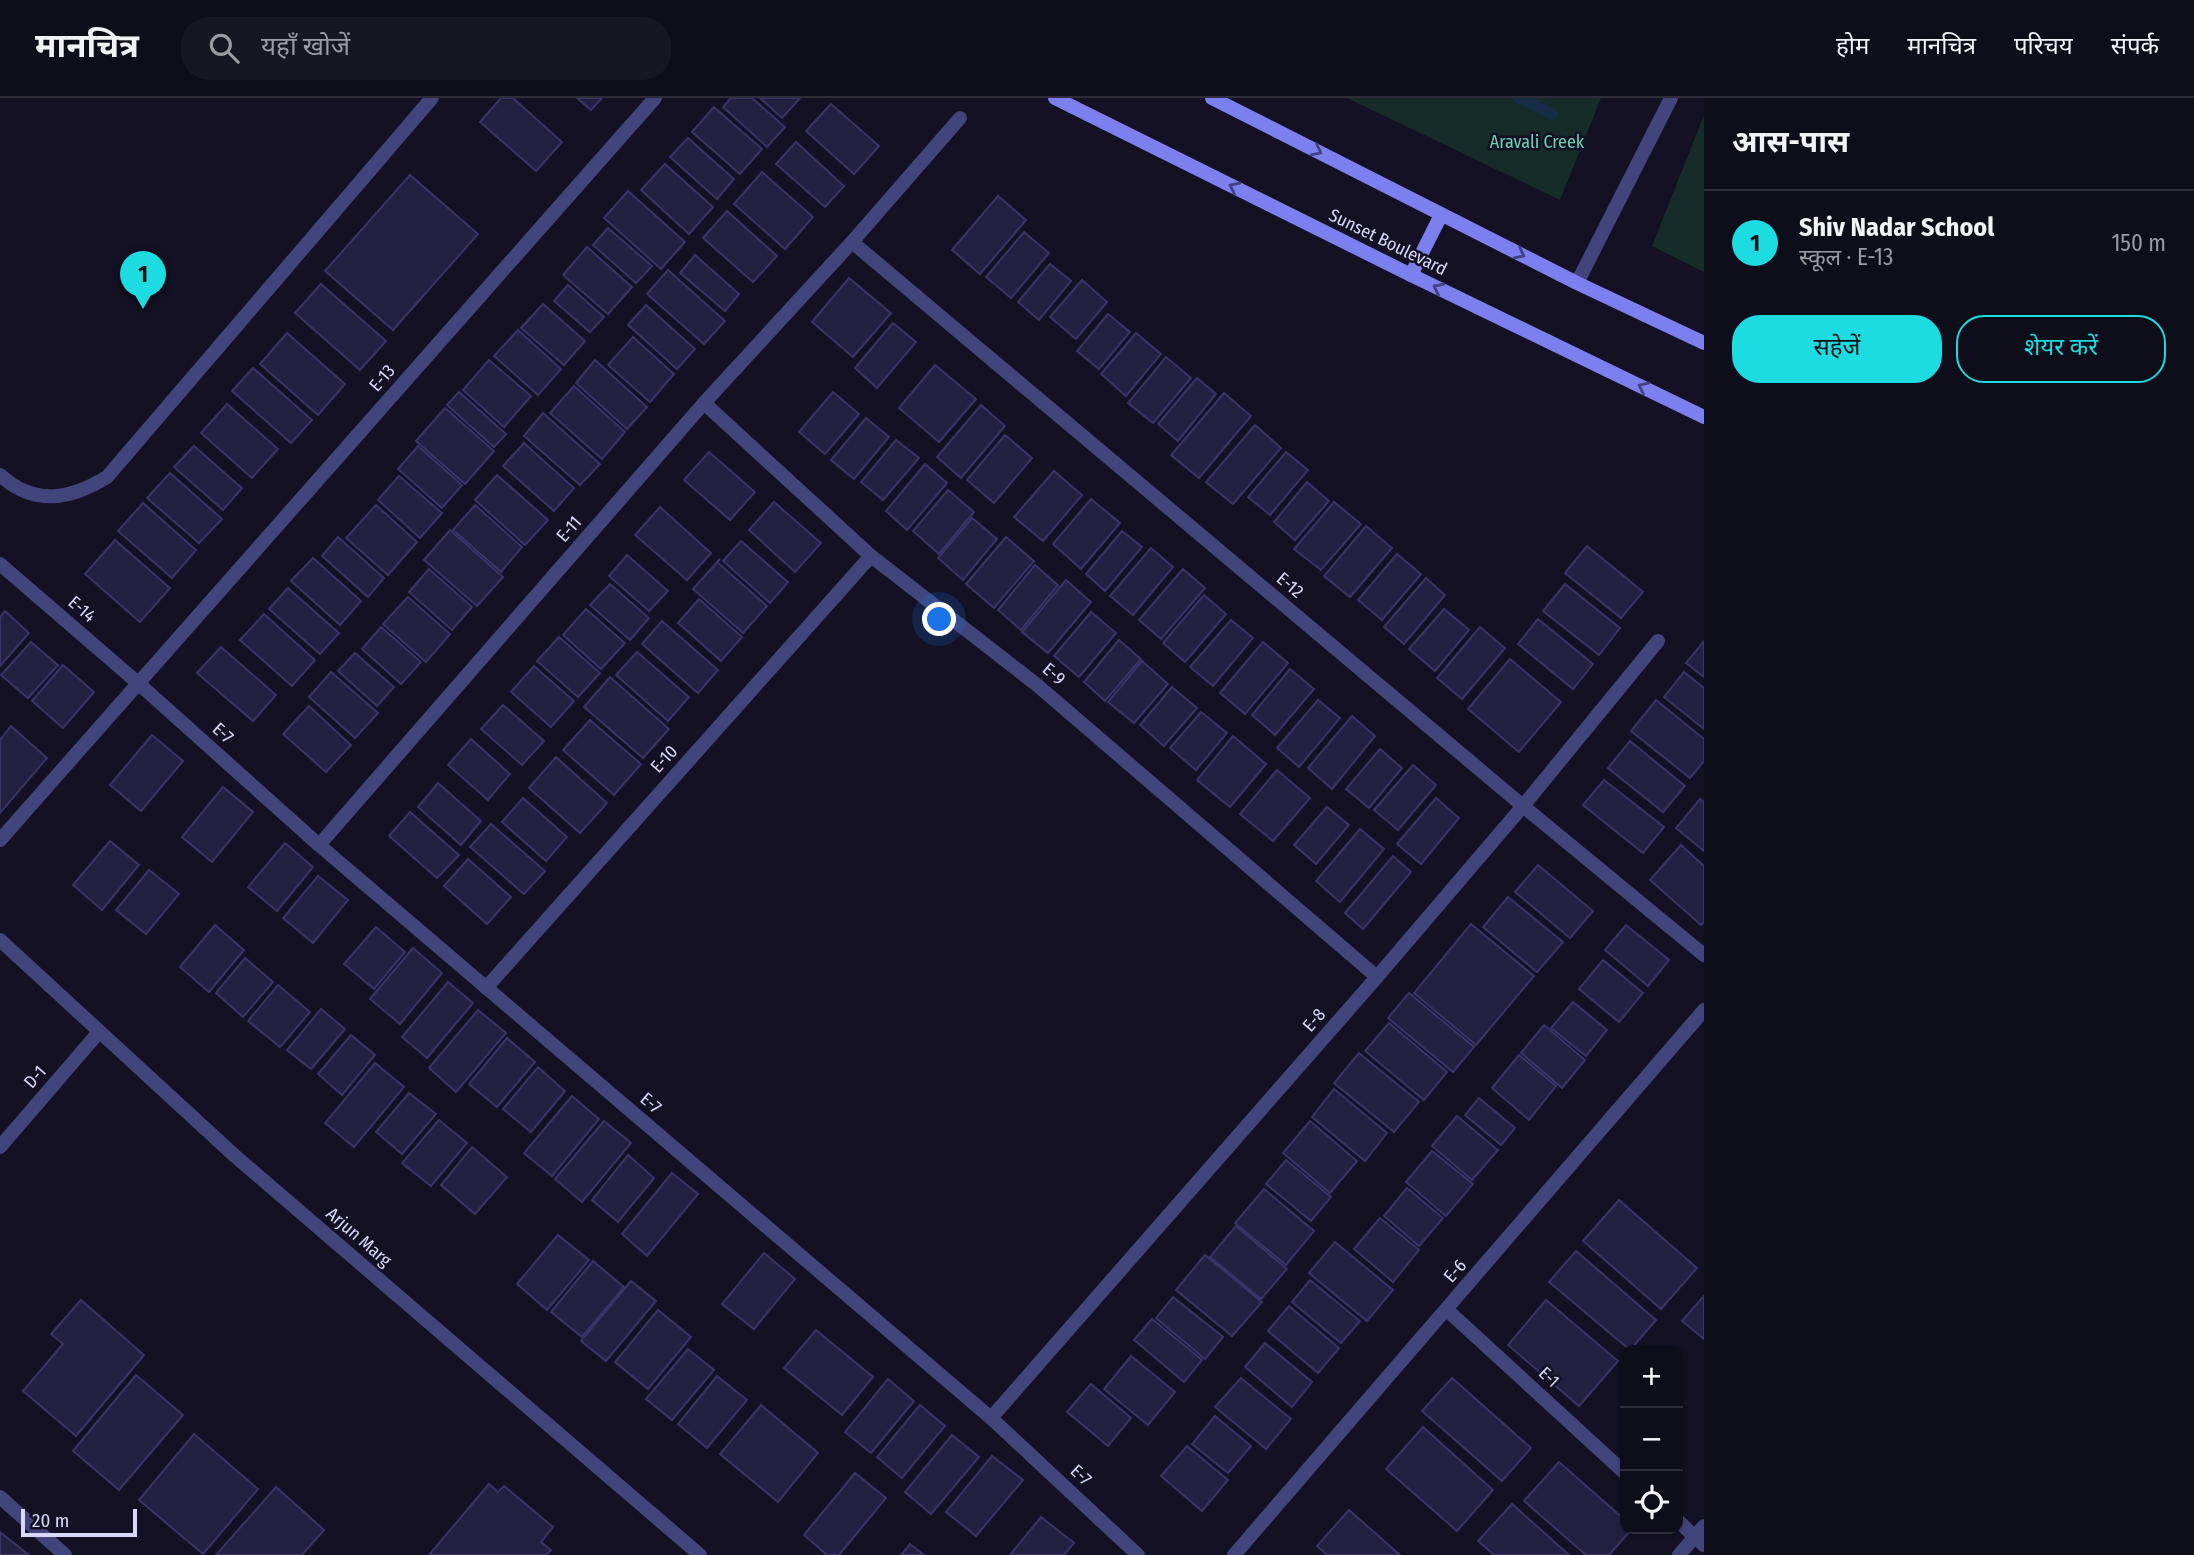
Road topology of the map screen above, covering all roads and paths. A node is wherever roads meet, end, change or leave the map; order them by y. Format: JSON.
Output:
{"nodes":[{"id":1,"x":432,"y":98,"type":"edge"},
{"id":2,"x":655,"y":98,"type":"edge"},
{"id":3,"x":1055,"y":98,"type":"edge"},
{"id":4,"x":1212,"y":98,"type":"edge"},
{"id":5,"x":1671,"y":98,"type":"edge"},
{"id":6,"x":960,"y":118,"type":"dead end"},
{"id":7,"x":1441,"y":215,"type":"junction"},
{"id":8,"x":852,"y":242,"type":"junction"},
{"id":9,"x":1411,"y":275,"type":"junction"},
{"id":10,"x":1577,"y":283,"type":"junction"},
{"id":11,"x":1704,"y":343,"type":"edge"},
{"id":12,"x":704,"y":403,"type":"junction"},
{"id":13,"x":1704,"y":417,"type":"edge"},
{"id":14,"x":0,"y":475,"type":"edge"},
{"id":15,"x":871,"y":556,"type":"junction"},
{"id":16,"x":0,"y":564,"type":"edge"},
{"id":17,"x":1658,"y":641,"type":"dead end"},
{"id":18,"x":138,"y":683,"type":"junction"},
{"id":19,"x":1523,"y":806,"type":"junction"},
{"id":20,"x":0,"y":840,"type":"edge"},
{"id":21,"x":319,"y":845,"type":"junction"},
{"id":22,"x":0,"y":940,"type":"edge"},
{"id":23,"x":1704,"y":956,"type":"edge"},
{"id":24,"x":1377,"y":977,"type":"junction"},
{"id":25,"x":486,"y":988,"type":"junction"},
{"id":26,"x":1704,"y":1010,"type":"edge"},
{"id":27,"x":99,"y":1032,"type":"junction"},
{"id":28,"x":0,"y":1147,"type":"edge"},
{"id":29,"x":1447,"y":1310,"type":"junction"},
{"id":30,"x":991,"y":1418,"type":"junction"},
{"id":31,"x":1623,"y":1471,"type":"edge"},
{"id":32,"x":0,"y":1497,"type":"edge"},
{"id":33,"x":1683,"y":1524,"type":"edge"},
{"id":34,"x":1701,"y":1536,"type":"edge"},
{"id":35,"x":692,"y":1553,"type":"edge"},
{"id":36,"x":65,"y":1555,"type":"edge"},
{"id":37,"x":1138,"y":1555,"type":"edge"},
{"id":38,"x":1234,"y":1555,"type":"edge"},
{"id":39,"x":1679,"y":1555,"type":"edge"}],
"edges":[{"from":1,"to":14,"type":"street"},
{"from":2,"to":18,"type":"street","name":"E-13"},
{"from":9,"to":3,"type":"main road","name":"Sunset Boulevard","one_way":true},
{"from":4,"to":7,"type":"main road","one_way":true},
{"from":5,"to":10,"type":"street"},
{"from":6,"to":8,"type":"street","name":"E-11"},
{"from":7,"to":9,"type":"main road"},
{"from":7,"to":10,"type":"main road","one_way":true},
{"from":8,"to":12,"type":"street","name":"E-11"},
{"from":8,"to":19,"type":"street","name":"E-12"},
{"from":13,"to":9,"type":"main road","name":"Sunset Boulevard","one_way":true},
{"from":10,"to":11,"type":"main road"},
{"from":12,"to":15,"type":"street","name":"E-9"},
{"from":12,"to":21,"type":"street","name":"E-11"},
{"from":15,"to":24,"type":"street","name":"E-9"},
{"from":15,"to":25,"type":"street","name":"E-10"},
{"from":16,"to":18,"type":"street","name":"E-14"},
{"from":17,"to":19,"type":"street","name":"E-8"},
{"from":18,"to":20,"type":"street","name":"E-13"},
{"from":18,"to":21,"type":"street","name":"E-7"},
{"from":19,"to":23,"type":"street","name":"E-12"},
{"from":19,"to":24,"type":"street","name":"E-8"},
{"from":21,"to":25,"type":"street","name":"E-7"},
{"from":22,"to":27,"type":"street","name":"Arjun Marg"},
{"from":24,"to":30,"type":"street","name":"E-8"},
{"from":25,"to":30,"type":"street","name":"E-7"},
{"from":26,"to":29,"type":"street","name":"E-6"},
{"from":27,"to":28,"type":"street","name":"D-1"},
{"from":27,"to":35,"type":"street","name":"Arjun Marg"},
{"from":29,"to":31,"type":"street","name":"E-1"},
{"from":29,"to":38,"type":"street","name":"E-6"},
{"from":30,"to":37,"type":"street","name":"E-7"},
{"from":32,"to":36,"type":"street"},
{"from":33,"to":34,"type":"street"},
{"from":34,"to":39,"type":"street"}]}
